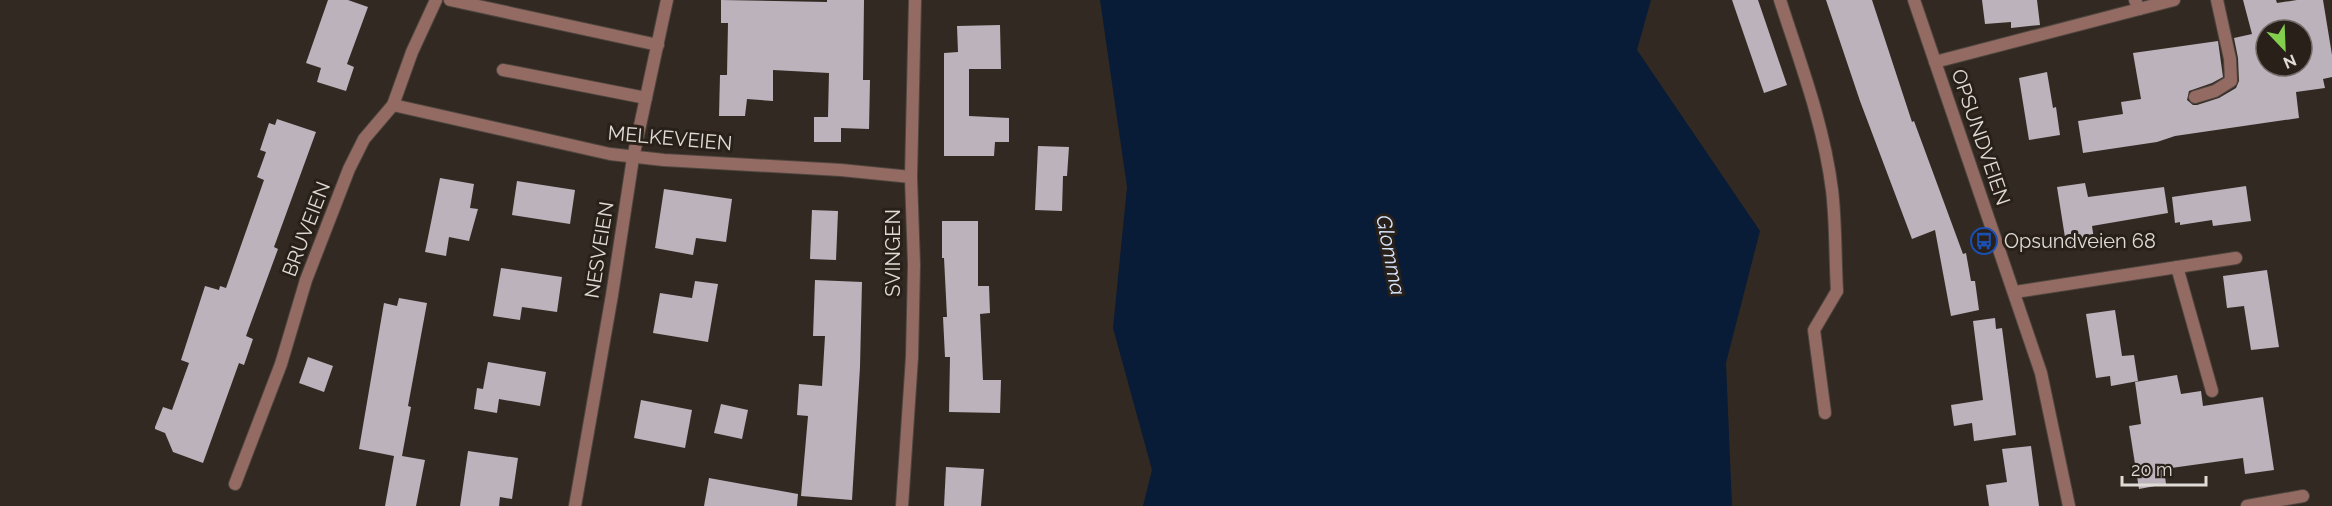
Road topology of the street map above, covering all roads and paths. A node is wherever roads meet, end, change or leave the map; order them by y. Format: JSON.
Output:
{"nodes":[{"id":1,"x":436,"y":0,"type":"edge"},
{"id":2,"x":450,"y":0,"type":"edge"},
{"id":3,"x":666,"y":0,"type":"edge"},
{"id":4,"x":915,"y":0,"type":"edge"},
{"id":5,"x":1779,"y":0,"type":"edge"},
{"id":6,"x":1914,"y":0,"type":"edge"},
{"id":7,"x":2174,"y":0,"type":"edge"},
{"id":8,"x":2217,"y":0,"type":"edge"},
{"id":9,"x":2137,"y":5,"type":"edge"},
{"id":10,"x":658,"y":45,"type":"junction"},
{"id":11,"x":1935,"y":62,"type":"junction"},
{"id":12,"x":503,"y":70,"type":"dead end"},
{"id":13,"x":646,"y":98,"type":"junction"},
{"id":14,"x":2195,"y":98,"type":"dead end"},
{"id":15,"x":393,"y":105,"type":"junction"},
{"id":16,"x":633,"y":158,"type":"junction"},
{"id":17,"x":911,"y":177,"type":"junction"},
{"id":18,"x":2236,"y":258,"type":"dead end"},
{"id":19,"x":2176,"y":267,"type":"junction"},
{"id":20,"x":2015,"y":292,"type":"junction"},
{"id":21,"x":2212,"y":391,"type":"dead end"},
{"id":22,"x":1826,"y":413,"type":"dead end"},
{"id":23,"x":235,"y":484,"type":"dead end"},
{"id":24,"x":2303,"y":496,"type":"dead end"},
{"id":25,"x":575,"y":506,"type":"edge"},
{"id":26,"x":902,"y":506,"type":"edge"},
{"id":27,"x":2069,"y":506,"type":"edge"},
{"id":28,"x":2247,"y":506,"type":"edge"}],
"edges":[{"from":1,"to":15,"type":"street","name":"BRUVEIEN"},
{"from":2,"to":10,"type":"street"},
{"from":3,"to":10,"type":"street","name":"NESVEIEN"},
{"from":4,"to":17,"type":"street","name":"SVINGEN"},
{"from":5,"to":22,"type":"street"},
{"from":6,"to":11,"type":"street","name":"OPSUNDVEIEN"},
{"from":7,"to":9,"type":"street","name":"OPSUNDVEIEN"},
{"from":8,"to":14,"type":"street"},
{"from":9,"to":11,"type":"street","name":"OPSUNDVEIEN"},
{"from":10,"to":13,"type":"street","name":"NESVEIEN"},
{"from":11,"to":20,"type":"street","name":"OPSUNDVEIEN"},
{"from":12,"to":13,"type":"street"},
{"from":13,"to":16,"type":"street","name":"NESVEIEN"},
{"from":15,"to":16,"type":"street","name":"MELKEVEIEN"},
{"from":15,"to":23,"type":"street","name":"BRUVEIEN"},
{"from":16,"to":17,"type":"street","name":"MELKEVEIEN"},
{"from":16,"to":25,"type":"street","name":"NESVEIEN"},
{"from":17,"to":26,"type":"street","name":"SVINGEN"},
{"from":18,"to":19,"type":"street"},
{"from":19,"to":20,"type":"street"},
{"from":19,"to":21,"type":"street"},
{"from":20,"to":27,"type":"street","name":"OPSUNDVEIEN"},
{"from":24,"to":28,"type":"street"}]}
